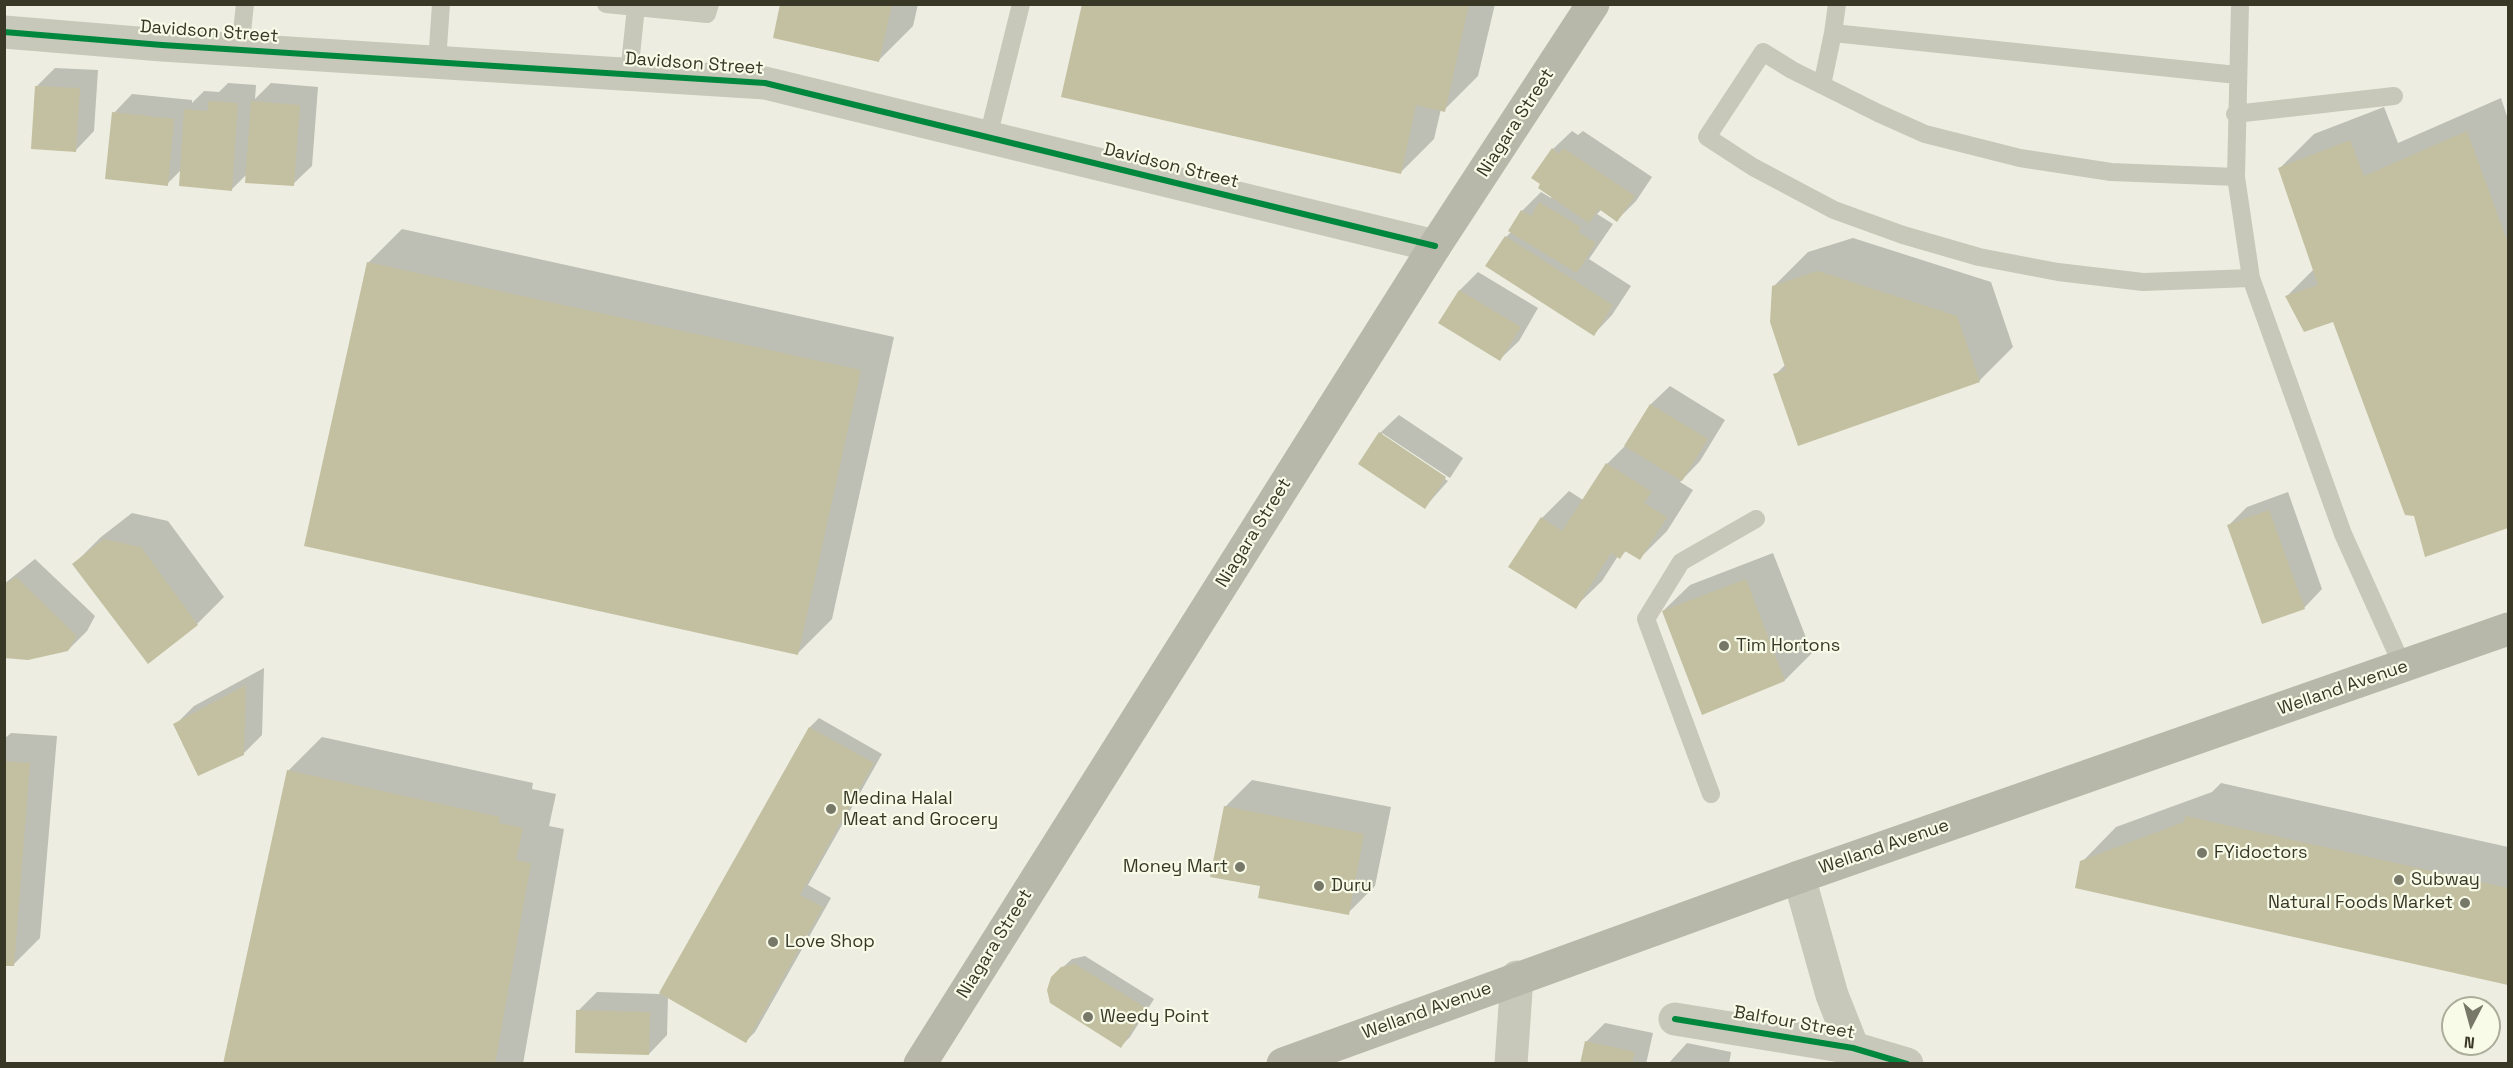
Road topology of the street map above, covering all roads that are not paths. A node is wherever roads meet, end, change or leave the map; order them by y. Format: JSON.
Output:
{"nodes":[{"id":1,"x":245,"y":4,"type":"edge"},
{"id":2,"x":441,"y":4,"type":"edge"},
{"id":3,"x":606,"y":4,"type":"edge"},
{"id":4,"x":710,"y":4,"type":"edge"},
{"id":5,"x":1021,"y":4,"type":"edge"},
{"id":6,"x":1593,"y":4,"type":"edge"},
{"id":7,"x":1837,"y":4,"type":"edge"},
{"id":8,"x":2240,"y":4,"type":"edge"},
{"id":9,"x":636,"y":7,"type":"junction"},
{"id":10,"x":4,"y":32,"type":"edge"},
{"id":11,"x":1833,"y":33,"type":"junction"},
{"id":12,"x":240,"y":50,"type":"junction"},
{"id":13,"x":437,"y":62,"type":"junction"},
{"id":14,"x":629,"y":74,"type":"junction"},
{"id":15,"x":2237,"y":75,"type":"junction"},
{"id":16,"x":1822,"y":85,"type":"junction"},
{"id":17,"x":2394,"y":96,"type":"dead end"},
{"id":18,"x":2235,"y":114,"type":"junction"},
{"id":19,"x":988,"y":137,"type":"junction"},
{"id":20,"x":2235,"y":177,"type":"junction"},
{"id":21,"x":1436,"y":246,"type":"junction"},
{"id":22,"x":2251,"y":278,"type":"junction"},
{"id":23,"x":1756,"y":519,"type":"dead end"},
{"id":24,"x":2502,"y":634,"type":"edge"},
{"id":25,"x":2403,"y":667,"type":"junction"},
{"id":26,"x":1711,"y":794,"type":"dead end"},
{"id":27,"x":1800,"y":877,"type":"junction"},
{"id":28,"x":1517,"y":977,"type":"junction"},
{"id":29,"x":1675,"y":1019,"type":"dead end"},
{"id":30,"x":1853,"y":1048,"type":"junction"},
{"id":31,"x":920,"y":1064,"type":"edge"},
{"id":32,"x":1283,"y":1064,"type":"edge"},
{"id":33,"x":1511,"y":1064,"type":"edge"},
{"id":34,"x":1906,"y":1064,"type":"edge"}],
"edges":[{"from":1,"to":12,"type":"lane"},
{"from":2,"to":13,"type":"lane"},
{"from":3,"to":9,"type":"lane"},
{"from":4,"to":9,"type":"lane"},
{"from":5,"to":19,"type":"lane"},
{"from":6,"to":21,"type":"main road","name":"Niagara Street"},
{"from":7,"to":11,"type":"lane"},
{"from":8,"to":15,"type":"lane"},
{"from":9,"to":14,"type":"lane"},
{"from":10,"to":12,"type":"street","name":"Davidson Street"},
{"from":11,"to":15,"type":"lane"},
{"from":11,"to":16,"type":"lane"},
{"from":12,"to":13,"type":"street","name":"Davidson Street"},
{"from":13,"to":14,"type":"street","name":"Davidson Street"},
{"from":14,"to":19,"type":"street","name":"Davidson Street"},
{"from":15,"to":18,"type":"lane"},
{"from":16,"to":20,"type":"lane"},
{"from":16,"to":22,"type":"lane"},
{"from":17,"to":18,"type":"lane"},
{"from":18,"to":20,"type":"lane"},
{"from":19,"to":21,"type":"street","name":"Davidson Street"},
{"from":20,"to":22,"type":"lane"},
{"from":21,"to":31,"type":"main road","name":"Niagara Street"},
{"from":22,"to":25,"type":"lane"},
{"from":23,"to":26,"type":"lane"},
{"from":24,"to":25,"type":"main road","name":"Welland Avenue"},
{"from":25,"to":27,"type":"main road","name":"Welland Avenue"},
{"from":27,"to":28,"type":"main road","name":"Welland Avenue"},
{"from":27,"to":30,"type":"street","name":"Balfour Street"},
{"from":28,"to":32,"type":"main road","name":"Welland Avenue"},
{"from":28,"to":33,"type":"street"},
{"from":29,"to":30,"type":"street","name":"Balfour Street"},
{"from":30,"to":34,"type":"street","name":"Balfour Street"}]}
